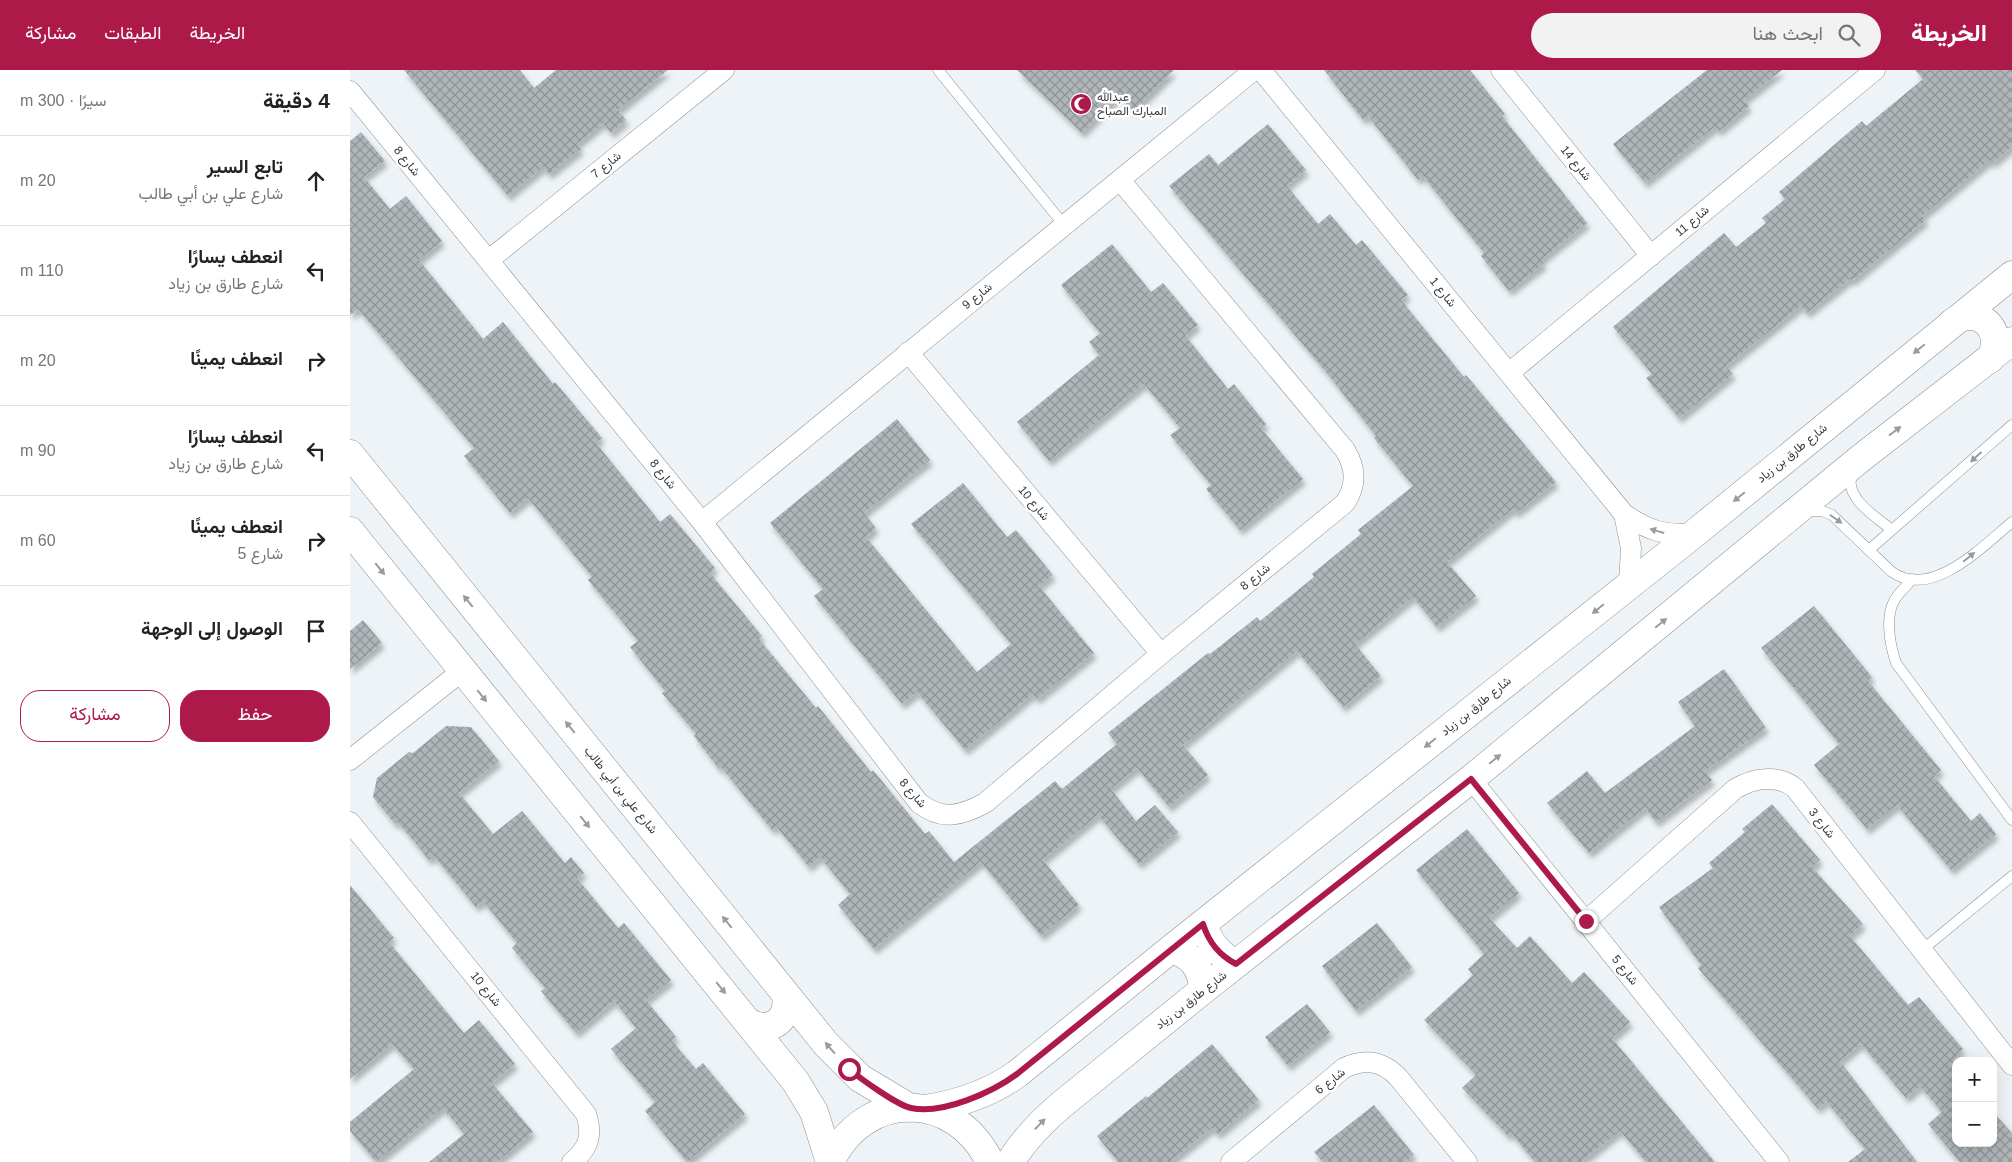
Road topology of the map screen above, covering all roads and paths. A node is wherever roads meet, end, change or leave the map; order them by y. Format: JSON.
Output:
{"nodes":[{"id":1,"x":724,"y":70,"type":"edge"},
{"id":2,"x":938,"y":70,"type":"edge"},
{"id":3,"x":1254,"y":70,"type":"edge"},
{"id":4,"x":1262,"y":70,"type":"edge"},
{"id":5,"x":1501,"y":70,"type":"edge"},
{"id":6,"x":1875,"y":70,"type":"edge"},
{"id":7,"x":1854,"y":76,"type":"edge"},
{"id":8,"x":350,"y":91,"type":"edge"},
{"id":9,"x":1120,"y":180,"type":"junction"},
{"id":10,"x":1064,"y":225,"type":"junction"},
{"id":11,"x":1651,"y":256,"type":"junction"},
{"id":12,"x":489,"y":260,"type":"junction"},
{"id":13,"x":2012,"y":275,"type":"edge"},
{"id":14,"x":1952,"y":323,"type":"junction"},
{"id":15,"x":2012,"y":342,"type":"edge"},
{"id":16,"x":908,"y":352,"type":"junction"},
{"id":17,"x":1990,"y":359,"type":"junction"},
{"id":18,"x":1510,"y":373,"type":"junction"},
{"id":19,"x":2012,"y":425,"type":"edge"},
{"id":20,"x":350,"y":454,"type":"edge"},
{"id":21,"x":1860,"y":458,"type":"junction"},
{"id":22,"x":1624,"y":514,"type":"junction"},
{"id":23,"x":1790,"y":516,"type":"junction"},
{"id":24,"x":702,"y":522,"type":"junction"},
{"id":25,"x":2012,"y":522,"type":"edge"},
{"id":26,"x":1892,"y":530,"type":"junction"},
{"id":27,"x":350,"y":531,"type":"edge"},
{"id":28,"x":1694,"y":533,"type":"junction"},
{"id":29,"x":1869,"y":550,"type":"junction"},
{"id":30,"x":1912,"y":579,"type":"junction"},
{"id":31,"x":1630,"y":584,"type":"junction"},
{"id":32,"x":1161,"y":654,"type":"junction"},
{"id":33,"x":462,"y":671,"type":"junction"},
{"id":34,"x":350,"y":760,"type":"edge"},
{"id":35,"x":1471,"y":779,"type":"junction"},
{"id":36,"x":2012,"y":820,"type":"edge"},
{"id":37,"x":350,"y":822,"type":"edge"},
{"id":38,"x":2012,"y":876,"type":"edge"},
{"id":39,"x":1586,"y":921,"type":"junction"},
{"id":40,"x":1203,"y":924,"type":"junction"},
{"id":41,"x":1171,"y":949,"type":"junction"},
{"id":42,"x":1922,"y":950,"type":"junction"},
{"id":43,"x":1236,"y":964,"type":"junction"},
{"id":44,"x":1202,"y":990,"type":"junction"},
{"id":45,"x":786,"y":995,"type":"junction"},
{"id":46,"x":748,"y":1022,"type":"junction"},
{"id":47,"x":2012,"y":1065,"type":"edge"},
{"id":48,"x":918,"y":1108,"type":"junction"},
{"id":49,"x":572,"y":1162,"type":"edge"},
{"id":50,"x":830,"y":1162,"type":"edge"},
{"id":51,"x":990,"y":1162,"type":"edge"},
{"id":52,"x":1010,"y":1162,"type":"edge"},
{"id":53,"x":1231,"y":1162,"type":"edge"},
{"id":54,"x":1467,"y":1162,"type":"edge"},
{"id":55,"x":1779,"y":1162,"type":"edge"}],
"edges":[{"from":1,"to":12,"type":"street","name":"شارع 7"},
{"from":2,"to":10,"type":"lane"},
{"from":3,"to":9,"type":"street","name":"شارع 9"},
{"from":4,"to":18,"type":"street","name":"شارع 1"},
{"from":5,"to":11,"type":"street","name":"شارع 14"},
{"from":6,"to":7,"type":"street","name":"شارع 11"},
{"from":7,"to":11,"type":"street","name":"شارع 11"},
{"from":8,"to":12,"type":"street","name":"شارع 8"},
{"from":9,"to":10,"type":"street","name":"شارع 9"},
{"from":9,"to":32,"type":"street","name":"شارع 8"},
{"from":10,"to":16,"type":"street","name":"شارع 9"},
{"from":11,"to":18,"type":"street","name":"شارع 11"},
{"from":12,"to":24,"type":"street","name":"شارع 8"},
{"from":13,"to":14,"type":"main road","name":"شارع طارق بن زياد"},
{"from":14,"to":17,"type":"main road"},
{"from":14,"to":28,"type":"main road","name":"شارع طارق بن زياد","one_way":true},
{"from":15,"to":17,"type":"main road","name":"شارع طارق بن زياد"},
{"from":16,"to":24,"type":"street","name":"شارع 9"},
{"from":16,"to":32,"type":"street","name":"شارع 10"},
{"from":21,"to":17,"type":"main road","name":"شارع طارق بن زياد","one_way":true},
{"from":18,"to":22,"type":"street","name":"شارع 1"},
{"from":19,"to":26,"type":"lane","one_way":true},
{"from":45,"to":20,"type":"main road","name":"شارع علي بن أبي طالب","one_way":true},
{"from":21,"to":23,"type":"main road","name":"شارع طارق بن زياد"},
{"from":21,"to":26,"type":"lane"},
{"from":28,"to":22,"type":"street","name":"شارع 1","one_way":true},
{"from":22,"to":31,"type":"street","name":"شارع 1"},
{"from":23,"to":29,"type":"lane","one_way":true},
{"from":35,"to":23,"type":"main road","name":"شارع طارق بن زياد","one_way":true},
{"from":24,"to":32,"type":"street","name":"شارع 8"},
{"from":30,"to":25,"type":"lane","one_way":true},
{"from":26,"to":29,"type":"lane"},
{"from":27,"to":33,"type":"main road","one_way":true},
{"from":28,"to":31,"type":"main road","name":"شارع طارق بن زياد"},
{"from":29,"to":30,"type":"lane"},
{"from":30,"to":36,"type":"lane"},
{"from":31,"to":40,"type":"main road","name":"شارع طارق بن زياد","one_way":true},
{"from":33,"to":34,"type":"street"},
{"from":33,"to":46,"type":"main road","one_way":true},
{"from":35,"to":39,"type":"street","name":"شارع 5"},
{"from":35,"to":43,"type":"main road","name":"شارع طارق بن زياد"},
{"from":37,"to":49,"type":"street","name":"شارع 10"},
{"from":38,"to":42,"type":"lane"},
{"from":39,"to":42,"type":"street","name":"شارع 3"},
{"from":39,"to":55,"type":"street","name":"شارع 5"},
{"from":40,"to":41,"type":"main road","name":"شارع طارق بن زياد"},
{"from":40,"to":43,"type":"main road"},
{"from":41,"to":44,"type":"main road"},
{"from":41,"to":48,"type":"main road","name":"شارع طارق بن زياد"},
{"from":42,"to":47,"type":"street","name":"شارع 3"},
{"from":43,"to":44,"type":"main road","name":"شارع طارق بن زياد"},
{"from":52,"to":44,"type":"main road","name":"شارع طارق بن زياد","one_way":true},
{"from":45,"to":46,"type":"main road"},
{"from":48,"to":45,"type":"main road","name":"شارع علي بن أبي طالب","one_way":true},
{"from":46,"to":50,"type":"main road"},
{"from":48,"to":50,"type":"main road","name":"شارع طارق بن زياد"},
{"from":48,"to":51,"type":"main road","name":"شارع علي بن أبي طالب"},
{"from":53,"to":54,"type":"street","name":"شارع 6"}]}
